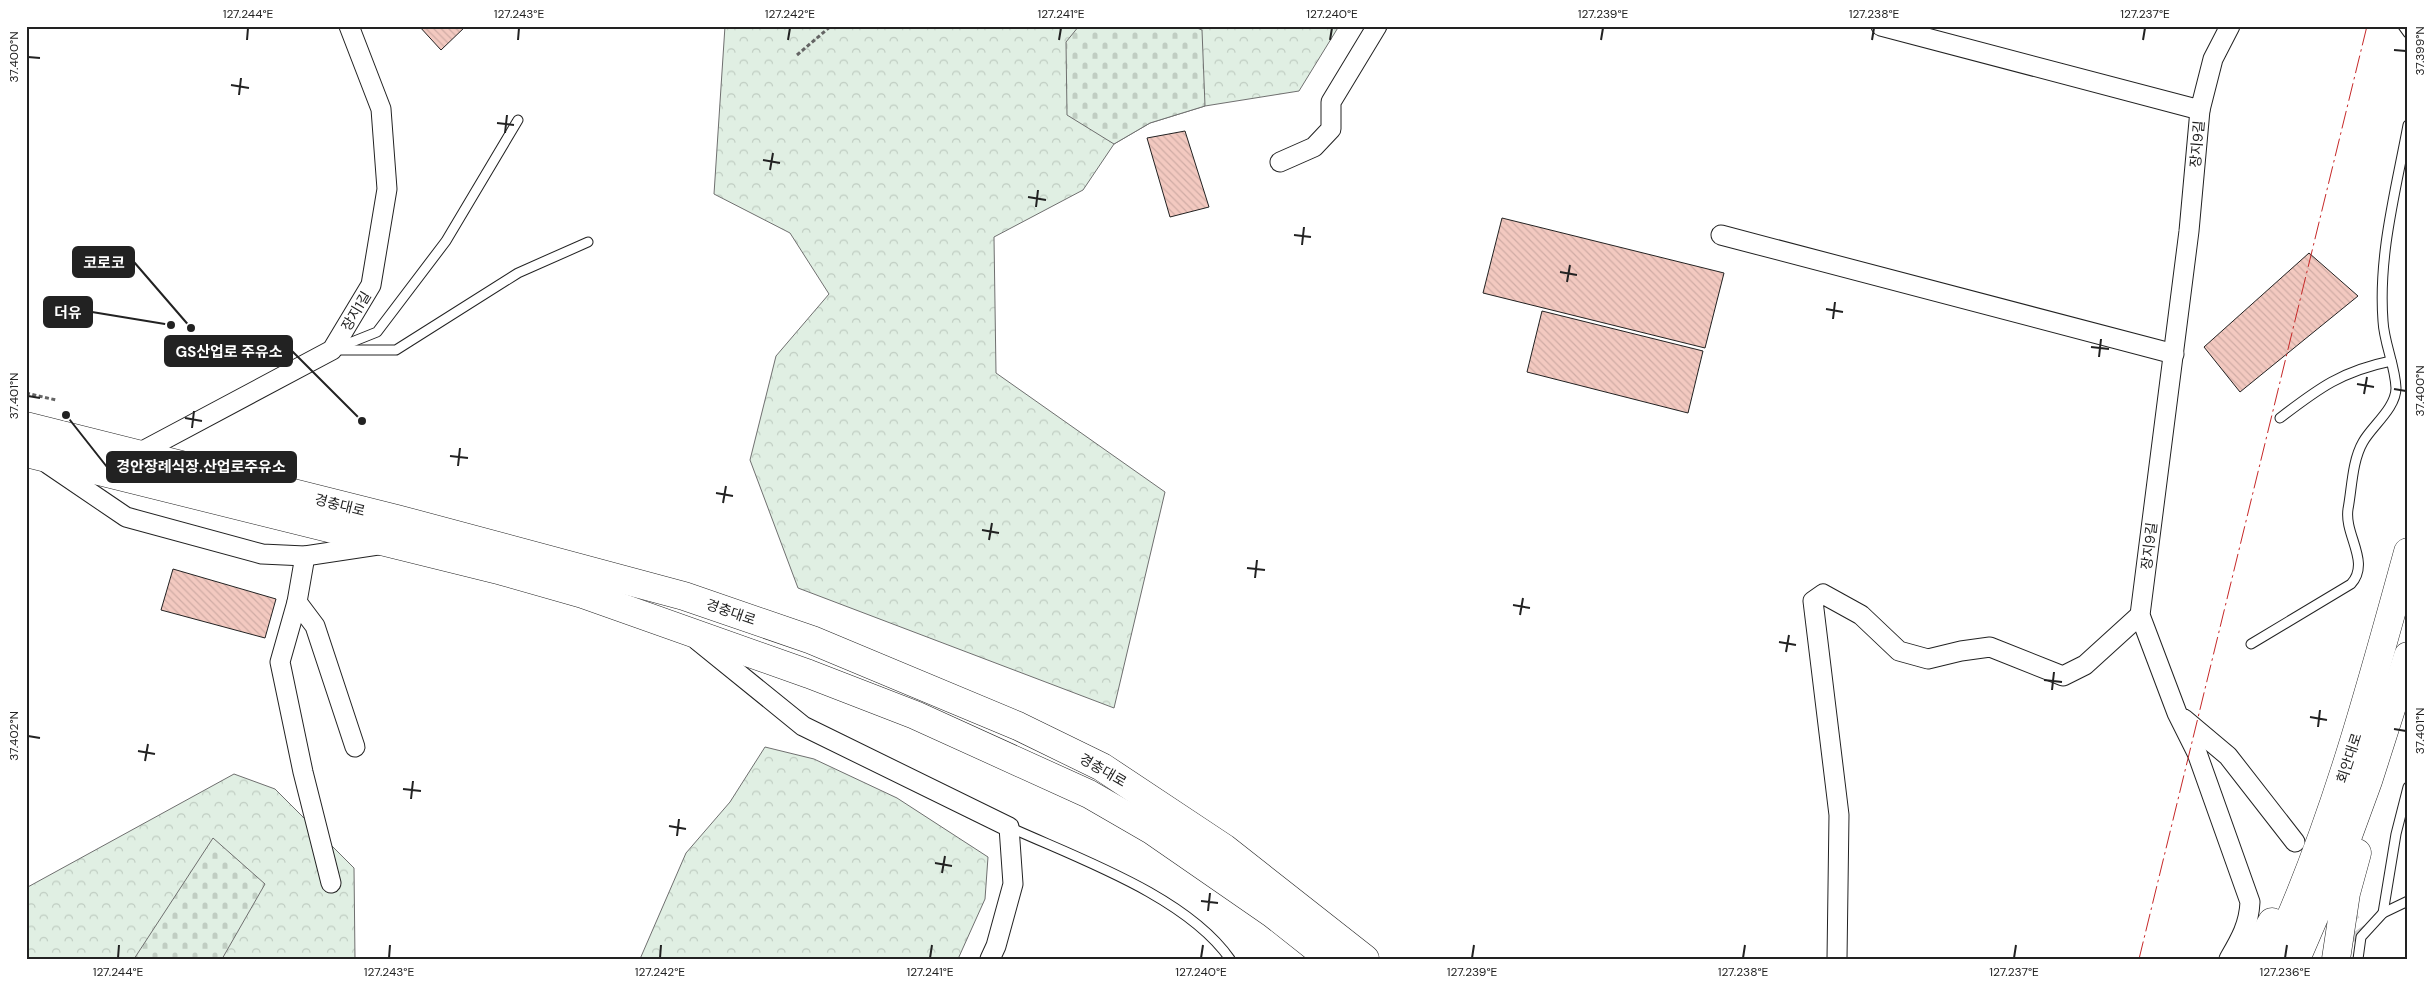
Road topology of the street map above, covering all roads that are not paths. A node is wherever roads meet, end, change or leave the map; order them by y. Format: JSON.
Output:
{"nodes":[{"id":1,"x":350,"y":26,"type":"edge"},
{"id":2,"x":1377,"y":26,"type":"edge"},
{"id":3,"x":1881,"y":26,"type":"edge"},
{"id":4,"x":2230,"y":26,"type":"edge"},
{"id":5,"x":2403,"y":26,"type":"edge"},
{"id":6,"x":2408,"y":33,"type":"edge"},
{"id":7,"x":2200,"y":110,"type":"junction"},
{"id":8,"x":518,"y":120,"type":"dead end"},
{"id":9,"x":2408,"y":125,"type":"edge"},
{"id":10,"x":1280,"y":162,"type":"dead end"},
{"id":11,"x":1721,"y":235,"type":"dead end"},
{"id":12,"x":588,"y":242,"type":"dead end"},
{"id":13,"x":332,"y":350,"type":"junction"},
{"id":14,"x":2174,"y":354,"type":"junction"},
{"id":15,"x":2391,"y":361,"type":"junction"},
{"id":16,"x":2280,"y":418,"type":"dead end"},
{"id":17,"x":26,"y":426,"type":"edge"},
{"id":18,"x":30,"y":454,"type":"edge"},
{"id":19,"x":137,"y":454,"type":"junction"},
{"id":20,"x":391,"y":543,"type":"junction"},
{"id":21,"x":2408,"y":552,"type":"edge"},
{"id":22,"x":305,"y":556,"type":"junction"},
{"id":23,"x":298,"y":602,"type":"junction"},
{"id":24,"x":2140,"y":615,"type":"junction"},
{"id":25,"x":683,"y":628,"type":"junction"},
{"id":26,"x":2251,"y":644,"type":"dead end"},
{"id":27,"x":2408,"y":656,"type":"edge"},
{"id":28,"x":2395,"y":700,"type":"junction"},
{"id":29,"x":2177,"y":713,"type":"junction"},
{"id":30,"x":355,"y":747,"type":"dead end"},
{"id":31,"x":2408,"y":787,"type":"edge"},
{"id":32,"x":2327,"y":824,"type":"junction"},
{"id":33,"x":1009,"y":827,"type":"junction"},
{"id":34,"x":1153,"y":831,"type":"junction"},
{"id":35,"x":2295,"y":842,"type":"dead end"},
{"id":36,"x":330,"y":883,"type":"dead end"},
{"id":37,"x":2408,"y":901,"type":"edge"},
{"id":38,"x":2383,"y":913,"type":"junction"},
{"id":39,"x":990,"y":959,"type":"edge"},
{"id":40,"x":1230,"y":959,"type":"edge"},
{"id":41,"x":1305,"y":959,"type":"edge"},
{"id":42,"x":1330,"y":959,"type":"edge"},
{"id":43,"x":1365,"y":959,"type":"edge"},
{"id":44,"x":1837,"y":959,"type":"edge"},
{"id":45,"x":2229,"y":959,"type":"edge"},
{"id":46,"x":2251,"y":959,"type":"edge"},
{"id":47,"x":2272,"y":959,"type":"edge"},
{"id":48,"x":2296,"y":959,"type":"edge"},
{"id":49,"x":2336,"y":959,"type":"edge"},
{"id":50,"x":2358,"y":959,"type":"edge"}],
"edges":[{"from":1,"to":13,"type":"street","name":"장지1길"},
{"from":2,"to":10,"type":"street"},
{"from":3,"to":7,"type":"street"},
{"from":4,"to":7,"type":"street","name":"장지9길"},
{"from":5,"to":6,"type":"lane"},
{"from":7,"to":14,"type":"street","name":"장지9길"},
{"from":8,"to":13,"type":"lane"},
{"from":9,"to":15,"type":"lane"},
{"from":11,"to":14,"type":"street"},
{"from":12,"to":13,"type":"lane"},
{"from":13,"to":19,"type":"street"},
{"from":14,"to":24,"type":"street","name":"장지9길"},
{"from":15,"to":16,"type":"lane"},
{"from":15,"to":26,"type":"lane"},
{"from":17,"to":19,"type":"main road","name":"경충대로"},
{"from":18,"to":20,"type":"main road","name":"경충대로"},
{"from":18,"to":22,"type":"street"},
{"from":19,"to":43,"type":"main road","name":"경충대로"},
{"from":20,"to":22,"type":"street"},
{"from":20,"to":25,"type":"main road","name":"경충대로"},
{"from":21,"to":32,"type":"main road","name":"회안대로"},
{"from":22,"to":23,"type":"street"},
{"from":23,"to":30,"type":"street"},
{"from":23,"to":36,"type":"street"},
{"from":24,"to":29,"type":"street","name":"장지9길"},
{"from":24,"to":44,"type":"street"},
{"from":25,"to":33,"type":"street"},
{"from":25,"to":34,"type":"main road","name":"경충대로"},
{"from":27,"to":28,"type":"main road","name":"회안대로"},
{"from":28,"to":48,"type":"main road","name":"회안대로"},
{"from":28,"to":49,"type":"main road"},
{"from":29,"to":35,"type":"street"},
{"from":29,"to":45,"type":"street","name":"장지9길"},
{"from":31,"to":38,"type":"lane"},
{"from":32,"to":46,"type":"main road"},
{"from":32,"to":47,"type":"main road","name":"회안대로"},
{"from":33,"to":39,"type":"street"},
{"from":33,"to":40,"type":"lane"},
{"from":34,"to":41,"type":"main road"},
{"from":34,"to":42,"type":"main road","name":"경충대로"},
{"from":37,"to":38,"type":"lane"},
{"from":38,"to":50,"type":"lane"}]}
